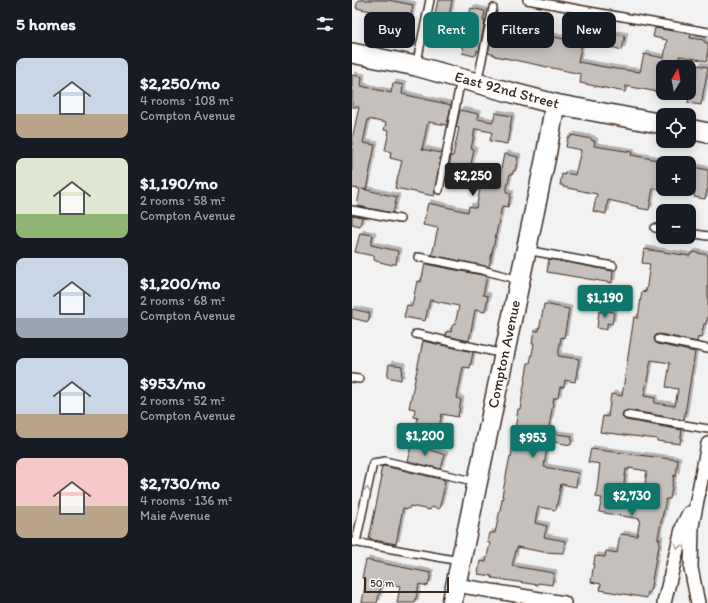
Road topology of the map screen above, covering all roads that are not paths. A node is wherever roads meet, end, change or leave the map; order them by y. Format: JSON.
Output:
{"nodes":[{"id":1,"x":430,"y":0,"type":"edge"},
{"id":2,"x":527,"y":0,"type":"edge"},
{"id":3,"x":493,"y":8,"type":"dead end"},
{"id":4,"x":708,"y":32,"type":"edge"},
{"id":5,"x":352,"y":54,"type":"edge"},
{"id":6,"x":416,"y":66,"type":"junction"},
{"id":7,"x":469,"y":81,"type":"junction"},
{"id":8,"x":556,"y":104,"type":"junction"},
{"id":9,"x":656,"y":123,"type":"edge"},
{"id":10,"x":696,"y":130,"type":"edge"},
{"id":11,"x":708,"y":133,"type":"edge"},
{"id":12,"x":439,"y":190,"type":"dead end"},
{"id":13,"x":352,"y":210,"type":"edge"},
{"id":14,"x":400,"y":219,"type":"dead end"},
{"id":15,"x":696,"y":234,"type":"edge"},
{"id":16,"x":708,"y":236,"type":"edge"},
{"id":17,"x":526,"y":250,"type":"junction"},
{"id":18,"x":418,"y":257,"type":"dead end"},
{"id":19,"x":613,"y":266,"type":"dead end"},
{"id":20,"x":520,"y":280,"type":"junction"},
{"id":21,"x":416,"y":334,"type":"dead end"},
{"id":22,"x":659,"y":339,"type":"dead end"},
{"id":23,"x":708,"y":349,"type":"edge"},
{"id":24,"x":504,"y":354,"type":"junction"},
{"id":25,"x":626,"y":415,"type":"dead end"},
{"id":26,"x":708,"y":428,"type":"edge"},
{"id":27,"x":708,"y":446,"type":"edge"},
{"id":28,"x":477,"y":482,"type":"junction"},
{"id":29,"x":697,"y":497,"type":"junction"},
{"id":30,"x":354,"y":542,"type":"edge"},
{"id":31,"x":461,"y":561,"type":"junction"},
{"id":32,"x":454,"y":594,"type":"edge"},
{"id":33,"x":564,"y":603,"type":"edge"},
{"id":34,"x":664,"y":603,"type":"edge"},
{"id":35,"x":698,"y":603,"type":"edge"}],
"edges":[{"from":1,"to":6,"type":"lane"},
{"from":2,"to":4,"type":"lane"},
{"from":3,"to":7,"type":"lane"},
{"from":5,"to":6,"type":"main road","name":"East 92nd Street"},
{"from":6,"to":7,"type":"main road","name":"East 92nd Street"},
{"from":7,"to":8,"type":"main road","name":"East 92nd Street"},
{"from":7,"to":12,"type":"lane"},
{"from":8,"to":9,"type":"main road","name":"East 92nd Street"},
{"from":8,"to":17,"type":"main road","name":"Compton Avenue"},
{"from":10,"to":11,"type":"main road"},
{"from":13,"to":14,"type":"lane"},
{"from":15,"to":16,"type":"lane"},
{"from":17,"to":19,"type":"lane"},
{"from":17,"to":20,"type":"main road","name":"Compton Avenue"},
{"from":18,"to":20,"type":"lane"},
{"from":20,"to":24,"type":"main road","name":"Compton Avenue"},
{"from":21,"to":24,"type":"lane"},
{"from":22,"to":23,"type":"lane"},
{"from":24,"to":28,"type":"main road","name":"Compton Avenue"},
{"from":25,"to":26,"type":"lane"},
{"from":27,"to":29,"type":"street"},
{"from":30,"to":28,"type":"lane","one_way":true},
{"from":28,"to":31,"type":"main road","name":"Compton Avenue"},
{"from":29,"to":34,"type":"street","one_way":true},
{"from":29,"to":35,"type":"street"},
{"from":30,"to":31,"type":"lane"},
{"from":31,"to":32,"type":"main road","name":"Compton Avenue"},
{"from":32,"to":33,"type":"street"}]}
